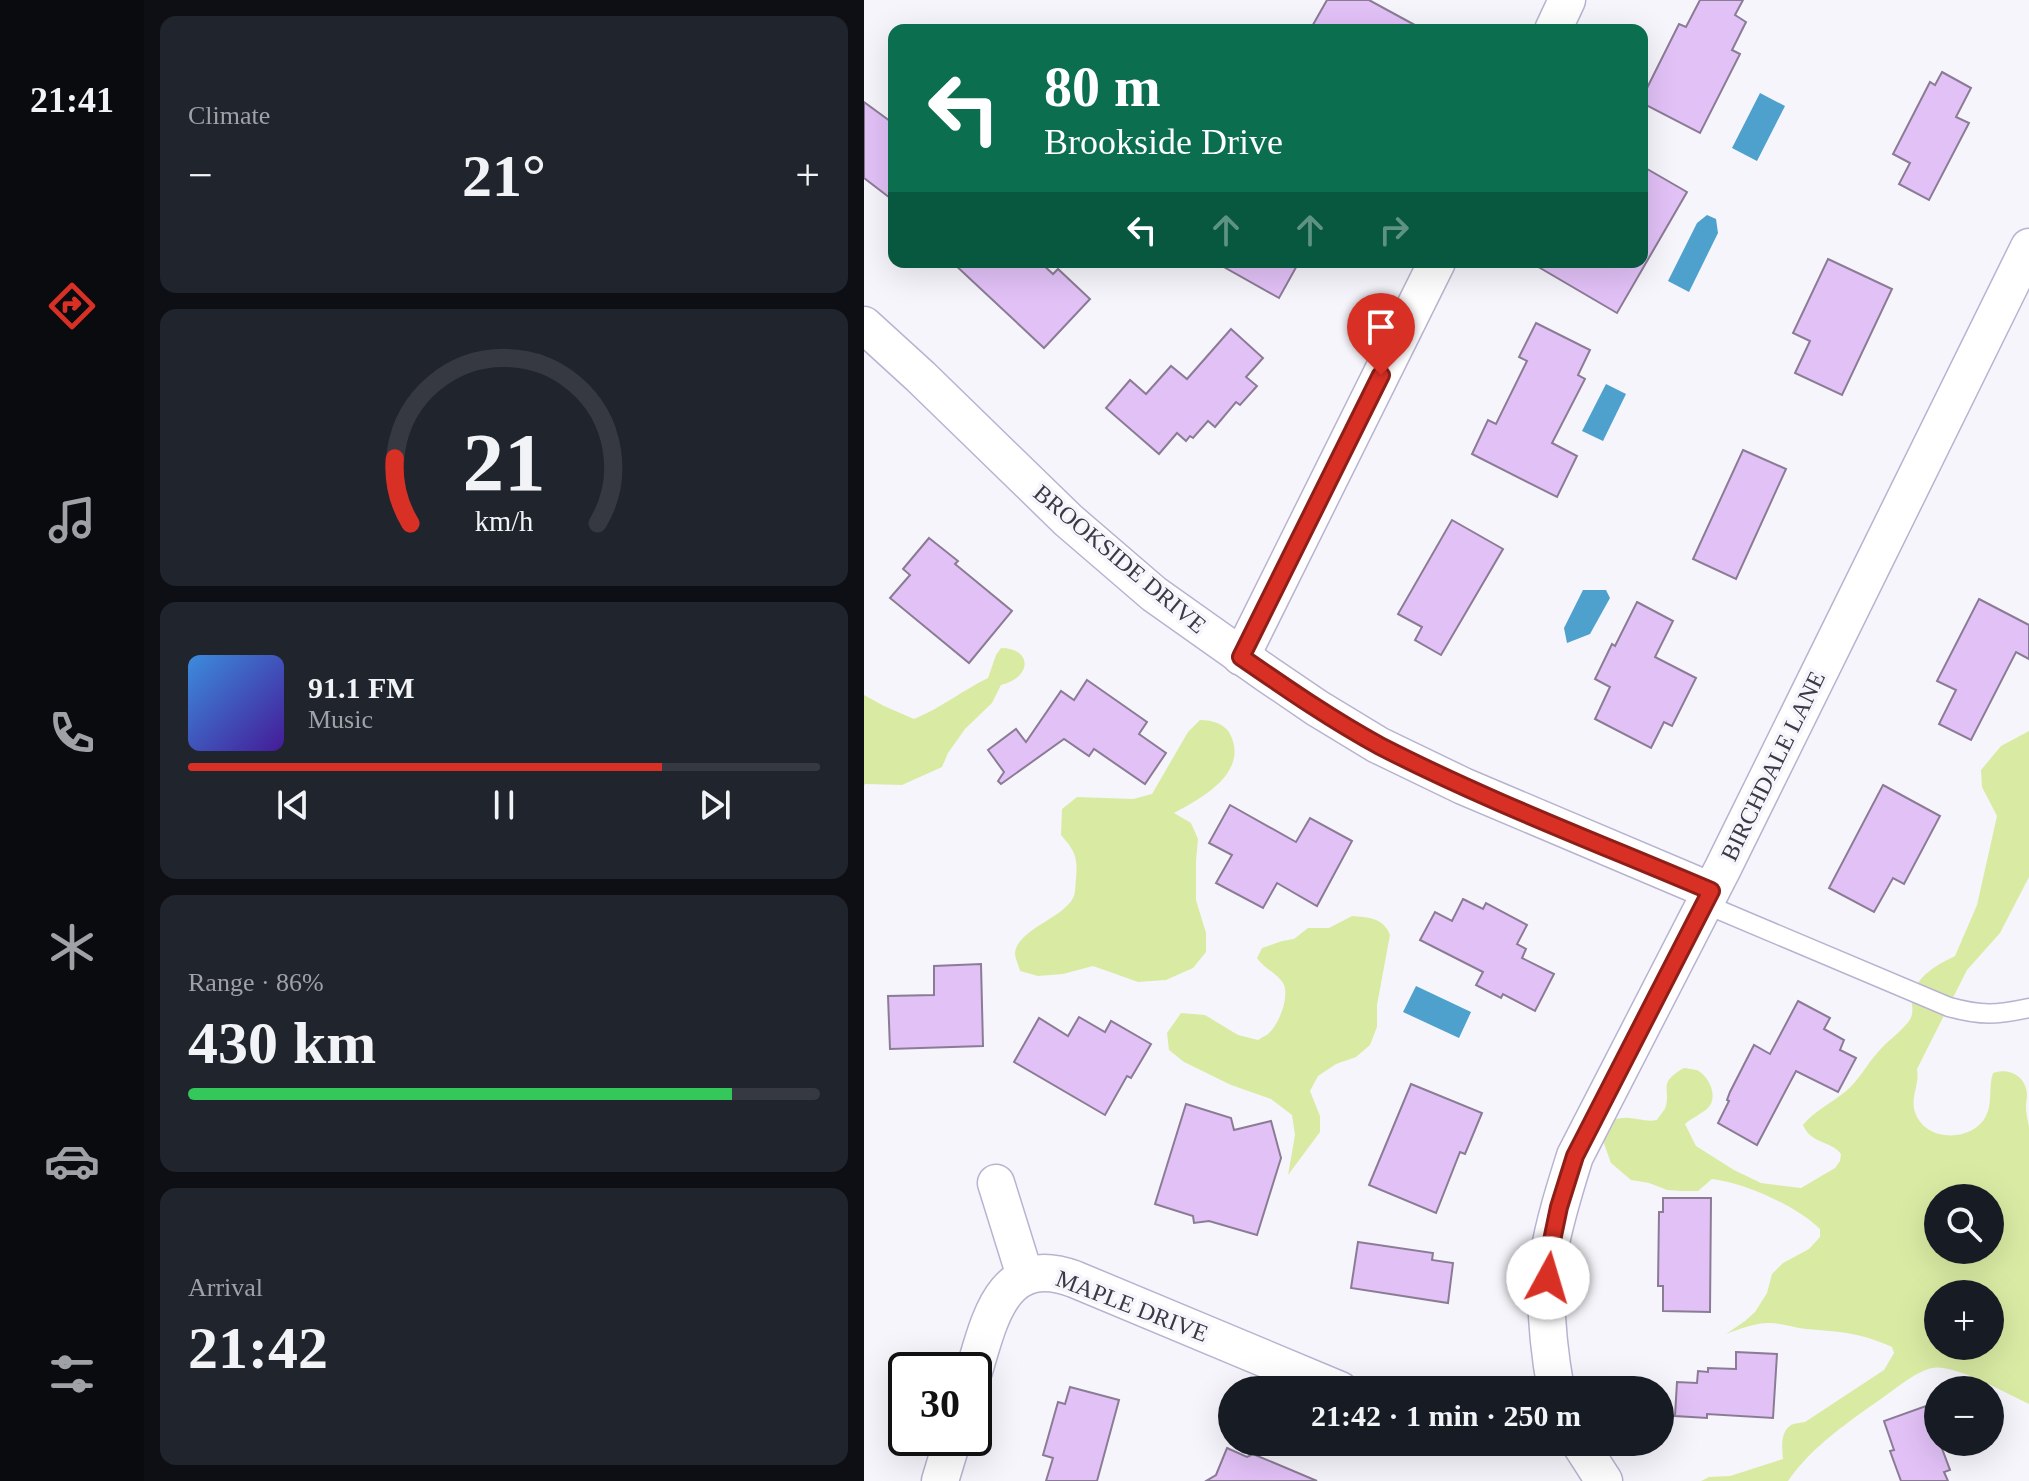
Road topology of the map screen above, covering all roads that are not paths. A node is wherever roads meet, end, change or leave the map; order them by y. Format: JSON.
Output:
{"nodes":[{"id":1,"x":1567,"y":0,"type":"edge"},
{"id":2,"x":1556,"y":24,"type":"edge"},
{"id":3,"x":2029,"y":247,"type":"edge"},
{"id":4,"x":1434,"y":268,"type":"edge"},
{"id":5,"x":864,"y":325,"type":"edge"},
{"id":6,"x":1241,"y":657,"type":"junction"},
{"id":7,"x":1708,"y":898,"type":"junction"},
{"id":8,"x":2029,"y":1008,"type":"edge"},
{"id":9,"x":996,"y":1183,"type":"dead end"},
{"id":10,"x":1025,"y":1276,"type":"junction"},
{"id":11,"x":980,"y":1352,"type":"edge"},
{"id":12,"x":1306,"y":1376,"type":"edge"},
{"id":13,"x":1553,"y":1376,"type":"edge"},
{"id":14,"x":948,"y":1456,"type":"edge"},
{"id":15,"x":1588,"y":1456,"type":"edge"},
{"id":16,"x":940,"y":1481,"type":"edge"},
{"id":17,"x":1604,"y":1481,"type":"edge"}],
"edges":[{"from":1,"to":2,"type":"street"},
{"from":3,"to":7,"type":"street","name":"BIRCHDALE LANE"},
{"from":4,"to":6,"type":"street"},
{"from":5,"to":6,"type":"street","name":"BROOKSIDE DRIVE"},
{"from":6,"to":7,"type":"street","name":"BROOKSIDE DRIVE"},
{"from":7,"to":8,"type":"lane"},
{"from":7,"to":13,"type":"street","name":"BIRCHDALE LANE"},
{"from":9,"to":10,"type":"street"},
{"from":10,"to":11,"type":"street","name":"MAPLE DRIVE"},
{"from":10,"to":12,"type":"street","name":"MAPLE DRIVE"},
{"from":14,"to":16,"type":"street"},
{"from":15,"to":17,"type":"street"}]}
